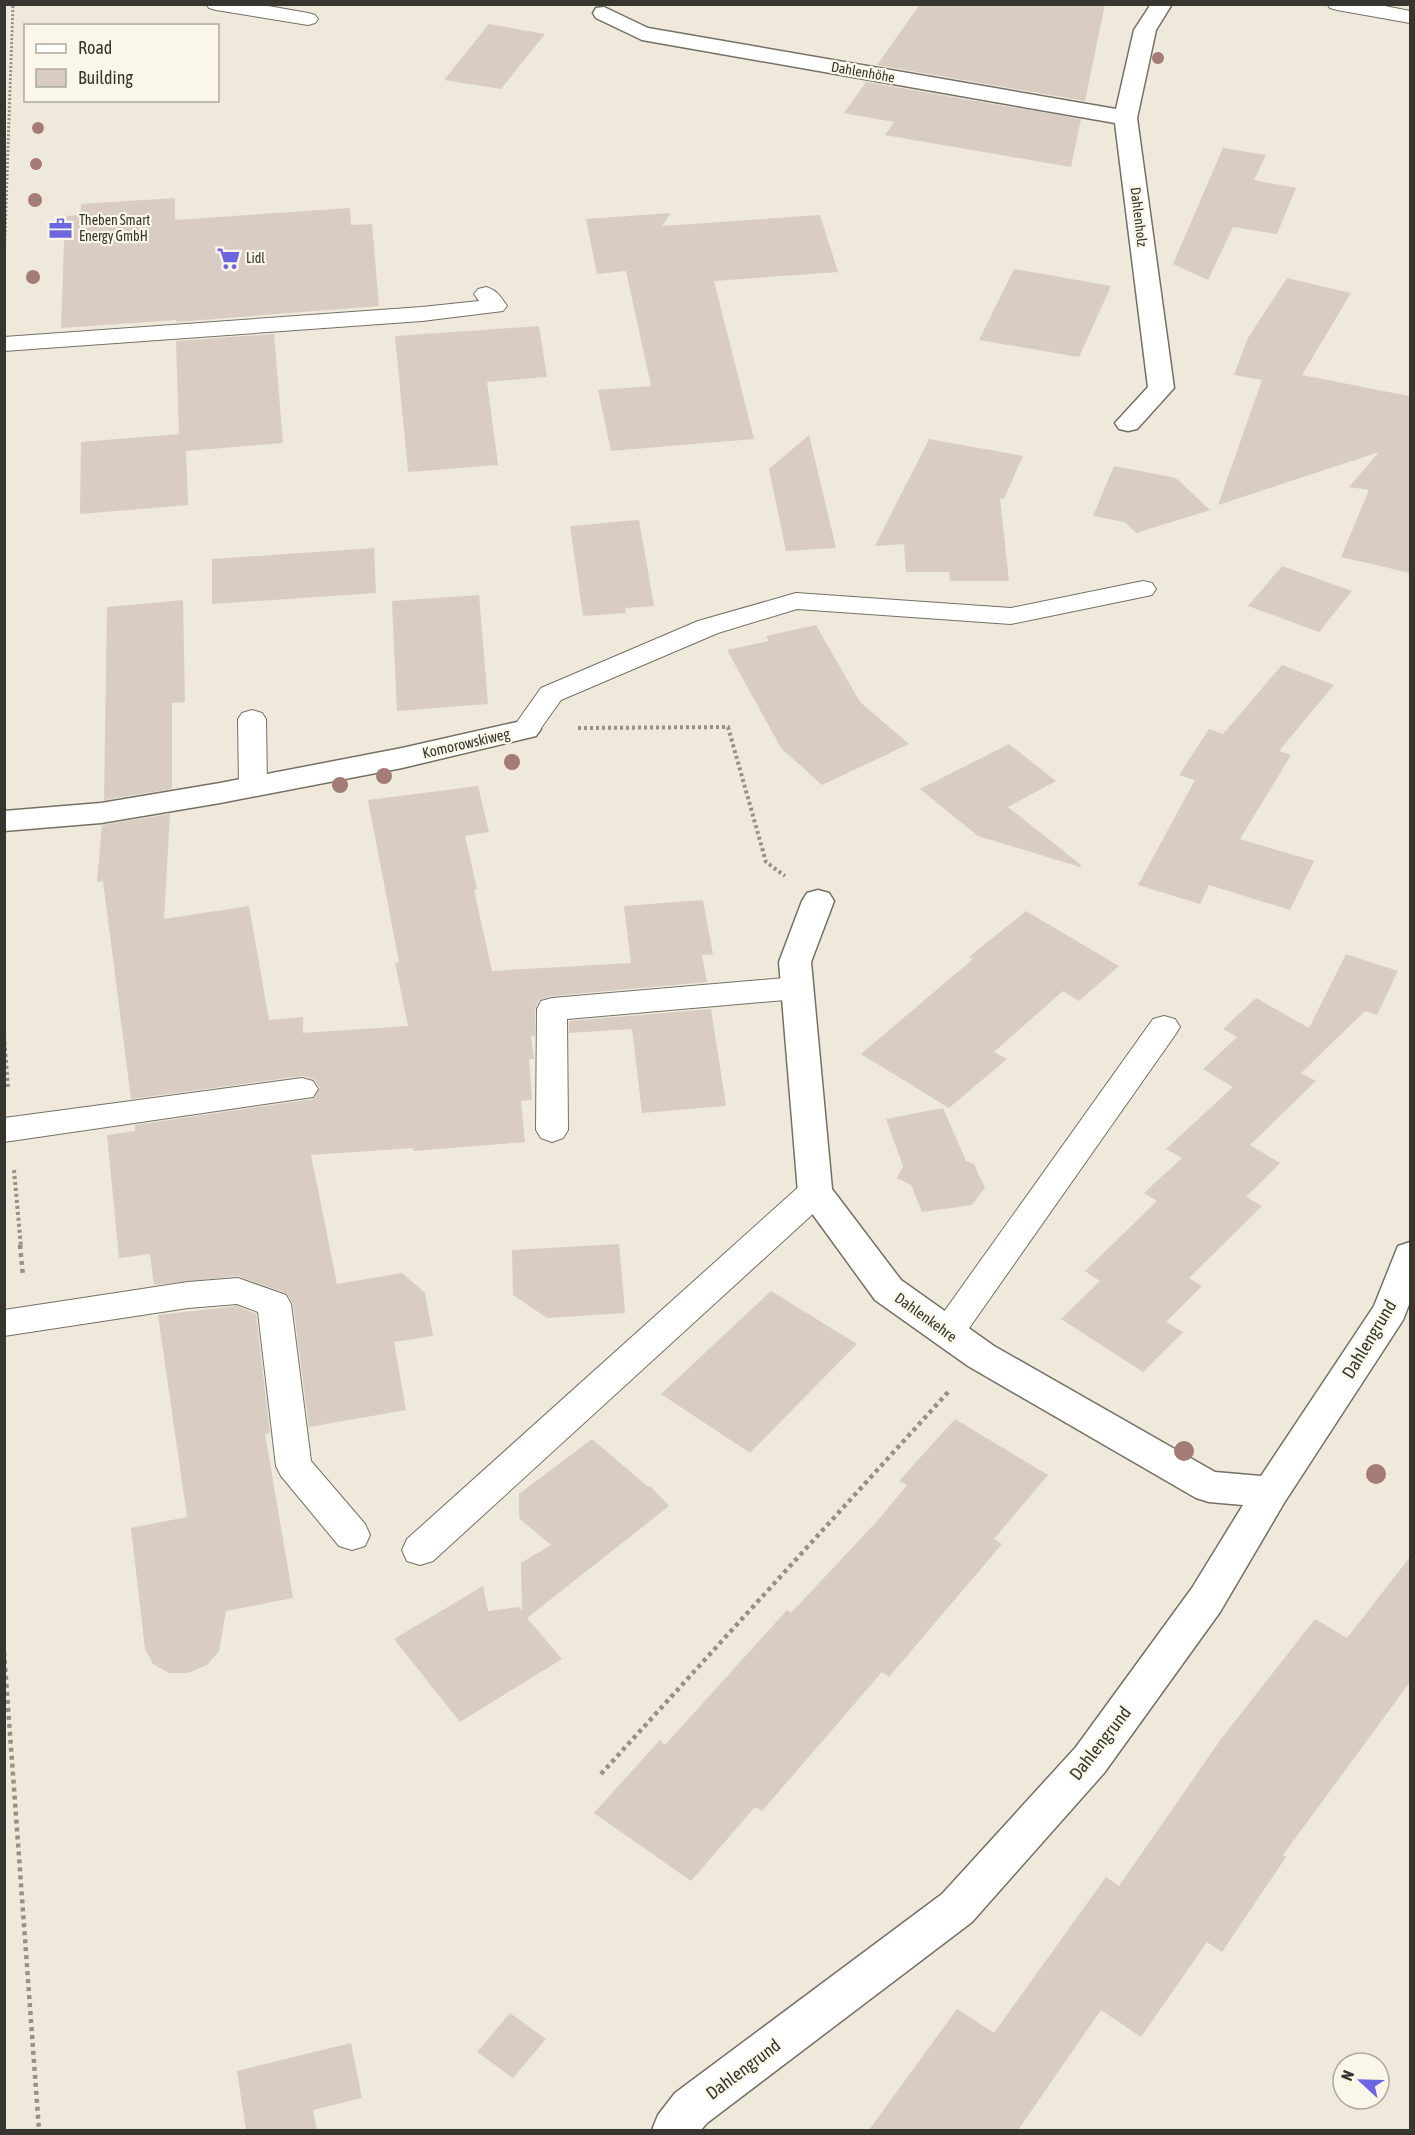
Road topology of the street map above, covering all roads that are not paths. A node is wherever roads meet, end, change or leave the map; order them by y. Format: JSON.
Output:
{"nodes":[{"id":1,"x":216,"y":4,"type":"edge"},
{"id":2,"x":1162,"y":4,"type":"edge"},
{"id":3,"x":1337,"y":4,"type":"edge"},
{"id":4,"x":604,"y":13,"type":"dead end"},
{"id":5,"x":1410,"y":17,"type":"edge"},
{"id":6,"x":308,"y":19,"type":"dead end"},
{"id":7,"x":1126,"y":118,"type":"junction"},
{"id":8,"x":486,"y":294,"type":"dead end"},
{"id":9,"x":4,"y":344,"type":"edge"},
{"id":10,"x":1128,"y":423,"type":"dead end"},
{"id":11,"x":1143,"y":589,"type":"dead end"},
{"id":12,"x":252,"y":719,"type":"dead end"},
{"id":13,"x":526,"y":729,"type":"joint"},
{"id":14,"x":253,"y":786,"type":"junction"},
{"id":15,"x":4,"y":821,"type":"edge"},
{"id":16,"x":818,"y":901,"type":"road end"},
{"id":17,"x":797,"y":988,"type":"junction"},
{"id":18,"x":1164,"y":1027,"type":"dead end"},
{"id":19,"x":302,"y":1089,"type":"dead end"},
{"id":20,"x":8,"y":1130,"type":"edge"},
{"id":21,"x":552,"y":1130,"type":"dead end"},
{"id":22,"x":815,"y":1192,"type":"junction"},
{"id":23,"x":1410,"y":1255,"type":"edge"},
{"id":24,"x":16,"y":1321,"type":"edge"},
{"id":25,"x":948,"y":1332,"type":"junction"},
{"id":26,"x":1271,"y":1492,"type":"junction"},
{"id":27,"x":352,"y":1535,"type":"dead end"},
{"id":28,"x":420,"y":1550,"type":"dead end"},
{"id":29,"x":674,"y":2130,"type":"edge"}],
"edges":[{"from":1,"to":6,"type":"lane"},
{"from":2,"to":7,"type":"street","name":"Dahlenholz"},
{"from":3,"to":5,"type":"lane"},
{"from":4,"to":7,"type":"street","name":"Dahlenhöhe"},
{"from":7,"to":10,"type":"street","name":"Dahlenholz"},
{"from":8,"to":9,"type":"lane"},
{"from":11,"to":13,"type":"lane"},
{"from":12,"to":14,"type":"lane"},
{"from":13,"to":14,"type":"street","name":"Komorowskiweg"},
{"from":14,"to":15,"type":"street","name":"Komorowskiweg"},
{"from":16,"to":17,"type":"street"},
{"from":17,"to":21,"type":"lane"},
{"from":17,"to":22,"type":"street"},
{"from":18,"to":25,"type":"lane"},
{"from":19,"to":20,"type":"lane"},
{"from":22,"to":25,"type":"street","name":"Dahlenkehre"},
{"from":22,"to":28,"type":"lane"},
{"from":23,"to":26,"type":"street","name":"Dahlengrund"},
{"from":24,"to":27,"type":"lane"},
{"from":25,"to":26,"type":"street","name":"Dahlenkehre"},
{"from":26,"to":29,"type":"street","name":"Dahlengrund"}]}
